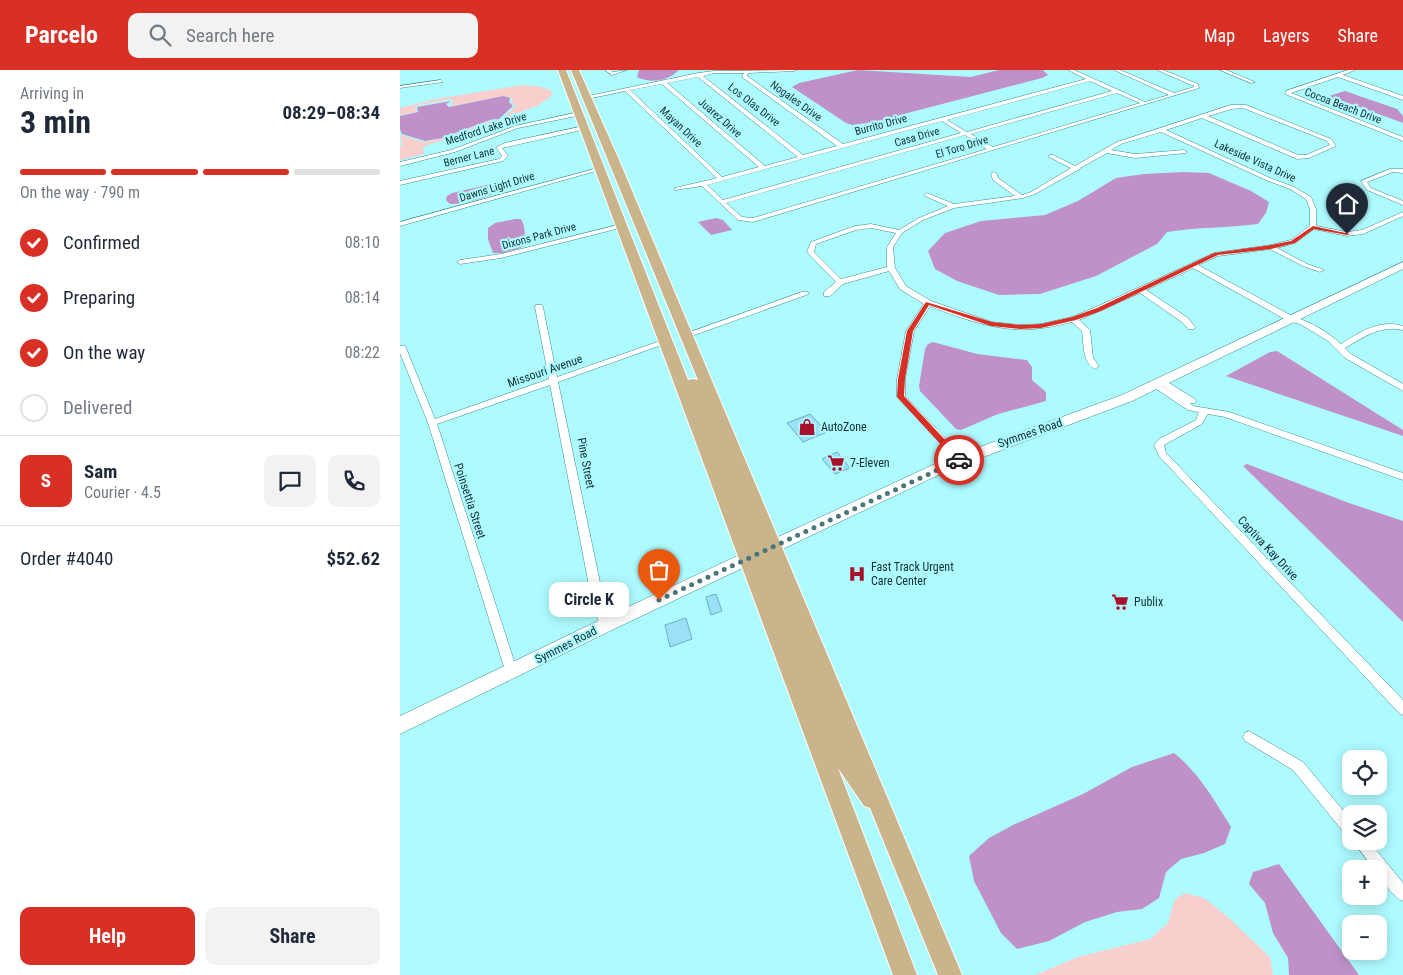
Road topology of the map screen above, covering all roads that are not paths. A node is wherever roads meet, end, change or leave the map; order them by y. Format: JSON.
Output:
{"nodes":[{"id":1,"x":562,"y":70,"type":"edge"},
{"id":2,"x":566,"y":70,"type":"edge"},
{"id":3,"x":574,"y":70,"type":"edge"},
{"id":4,"x":607,"y":70,"type":"edge"},
{"id":5,"x":625,"y":70,"type":"edge"},
{"id":6,"x":694,"y":70,"type":"edge"},
{"id":7,"x":794,"y":70,"type":"edge"},
{"id":8,"x":1070,"y":70,"type":"edge"},
{"id":9,"x":1116,"y":70,"type":"edge"},
{"id":10,"x":1158,"y":70,"type":"edge"},
{"id":11,"x":1222,"y":70,"type":"edge"},
{"id":12,"x":1245,"y":70,"type":"edge"},
{"id":13,"x":1354,"y":70,"type":"edge"},
{"id":14,"x":748,"y":71,"type":"junction"},
{"id":15,"x":1232,"y":74,"type":"junction"},
{"id":16,"x":700,"y":75,"type":"junction"},
{"id":17,"x":1338,"y":75,"type":"junction"},
{"id":18,"x":1090,"y":79,"type":"junction"},
{"id":19,"x":441,"y":81,"type":"dead end"},
{"id":20,"x":1254,"y":82,"type":"dead end"},
{"id":21,"x":664,"y":83,"type":"junction"},
{"id":22,"x":400,"y":86,"type":"edge"},
{"id":23,"x":627,"y":90,"type":"junction"},
{"id":24,"x":1116,"y":91,"type":"junction"},
{"id":25,"x":1173,"y":95,"type":"junction"},
{"id":26,"x":587,"y":97,"type":"junction"},
{"id":27,"x":1403,"y":98,"type":"edge"},
{"id":28,"x":1144,"y":103,"type":"junction"},
{"id":29,"x":579,"y":114,"type":"junction"},
{"id":30,"x":1202,"y":116,"type":"junction"},
{"id":31,"x":942,"y":119,"type":"junction"},
{"id":32,"x":584,"y":128,"type":"junction"},
{"id":33,"x":1161,"y":130,"type":"junction"},
{"id":34,"x":966,"y":133,"type":"junction"},
{"id":35,"x":1403,"y":139,"type":"edge"},
{"id":36,"x":840,"y":146,"type":"junction"},
{"id":37,"x":992,"y":148,"type":"junction"},
{"id":38,"x":1107,"y":150,"type":"junction"},
{"id":39,"x":1184,"y":152,"type":"dead end"},
{"id":40,"x":1051,"y":156,"type":"dead end"},
{"id":41,"x":802,"y":157,"type":"junction"},
{"id":42,"x":400,"y":164,"type":"edge"},
{"id":43,"x":600,"y":168,"type":"junction"},
{"id":44,"x":762,"y":168,"type":"junction"},
{"id":45,"x":1077,"y":169,"type":"junction"},
{"id":46,"x":1403,"y":171,"type":"edge"},
{"id":47,"x":994,"y":174,"type":"dead end"},
{"id":48,"x":721,"y":179,"type":"junction"},
{"id":49,"x":400,"y":183,"type":"edge"},
{"id":50,"x":703,"y":184,"type":"junction"},
{"id":51,"x":677,"y":188,"type":"dead end"},
{"id":52,"x":927,"y":194,"type":"dead end"},
{"id":53,"x":611,"y":196,"type":"junction"},
{"id":54,"x":1021,"y":197,"type":"junction"},
{"id":55,"x":722,"y":202,"type":"junction"},
{"id":56,"x":1403,"y":204,"type":"edge"},
{"id":57,"x":953,"y":206,"type":"junction"},
{"id":58,"x":1403,"y":214,"type":"edge"},
{"id":59,"x":400,"y":224,"type":"edge"},
{"id":60,"x":622,"y":226,"type":"junction"},
{"id":61,"x":1313,"y":227,"type":"junction"},
{"id":62,"x":900,"y":232,"type":"junction"},
{"id":63,"x":1271,"y":247,"type":"junction"},
{"id":64,"x":460,"y":262,"type":"dead end"},
{"id":65,"x":1403,"y":264,"type":"edge"},
{"id":66,"x":1194,"y":265,"type":"junction"},
{"id":67,"x":891,"y":268,"type":"junction"},
{"id":68,"x":1320,"y":270,"type":"dead end"},
{"id":69,"x":660,"y":274,"type":"junction"},
{"id":70,"x":840,"y":282,"type":"junction"},
{"id":71,"x":646,"y":290,"type":"junction"},
{"id":72,"x":1141,"y":290,"type":"junction"},
{"id":73,"x":805,"y":294,"type":"dead end"},
{"id":74,"x":827,"y":294,"type":"dead end"},
{"id":75,"x":928,"y":303,"type":"junction"},
{"id":76,"x":539,"y":306,"type":"dead end"},
{"id":77,"x":1074,"y":319,"type":"junction"},
{"id":78,"x":1291,"y":319,"type":"junction"},
{"id":79,"x":1191,"y":327,"type":"dead end"},
{"id":80,"x":1403,"y":328,"type":"edge"},
{"id":81,"x":686,"y":335,"type":"junction"},
{"id":82,"x":666,"y":342,"type":"junction"},
{"id":83,"x":402,"y":348,"type":"dead end"},
{"id":84,"x":1340,"y":348,"type":"junction"},
{"id":85,"x":1095,"y":366,"type":"dead end"},
{"id":86,"x":701,"y":372,"type":"junction"},
{"id":87,"x":556,"y":381,"type":"junction"},
{"id":88,"x":1153,"y":384,"type":"junction"},
{"id":89,"x":1403,"y":388,"type":"edge"},
{"id":90,"x":1206,"y":410,"type":"junction"},
{"id":91,"x":432,"y":423,"type":"junction"},
{"id":92,"x":958,"y":456,"type":"junction"},
{"id":93,"x":1403,"y":477,"type":"edge"},
{"id":94,"x":759,"y":549,"type":"junction"},
{"id":95,"x":604,"y":621,"type":"junction"},
{"id":96,"x":509,"y":664,"type":"junction"},
{"id":97,"x":1403,"y":709,"type":"edge"},
{"id":98,"x":400,"y":715,"type":"edge"},
{"id":99,"x":400,"y":725,"type":"edge"},
{"id":100,"x":1249,"y":736,"type":"dead end"},
{"id":101,"x":1342,"y":819,"type":"edge"},
{"id":102,"x":1367,"y":850,"type":"edge"},
{"id":103,"x":1403,"y":894,"type":"edge"},
{"id":104,"x":906,"y":975,"type":"edge"},
{"id":105,"x":950,"y":975,"type":"edge"}],
"edges":[{"from":1,"to":29,"type":"main road"},
{"from":2,"to":26,"type":"main road"},
{"from":3,"to":26,"type":"main road"},
{"from":4,"to":5,"type":"street"},
{"from":6,"to":16,"type":"street","name":"Los Olas Drive"},
{"from":7,"to":14,"type":"street"},
{"from":8,"to":18,"type":"street"},
{"from":9,"to":25,"type":"street"},
{"from":10,"to":25,"type":"street","name":"El Toro Drive"},
{"from":11,"to":15,"type":"street"},
{"from":12,"to":15,"type":"street"},
{"from":13,"to":17,"type":"street","name":"Cocoa Beach Drive"},
{"from":14,"to":16,"type":"street"},
{"from":14,"to":36,"type":"street","name":"Nogales Drive"},
{"from":15,"to":20,"type":"street"},
{"from":16,"to":21,"type":"street"},
{"from":16,"to":41,"type":"street","name":"Los Olas Drive"},
{"from":17,"to":27,"type":"street"},
{"from":17,"to":35,"type":"street","name":"Cocoa Beach Drive"},
{"from":18,"to":24,"type":"street"},
{"from":18,"to":31,"type":"street","name":"Burrito Drive"},
{"from":19,"to":22,"type":"street"},
{"from":21,"to":23,"type":"street"},
{"from":21,"to":44,"type":"street","name":"Juarez Drive"},
{"from":23,"to":26,"type":"street"},
{"from":23,"to":48,"type":"street","name":"Mayan Drive"},
{"from":24,"to":28,"type":"street"},
{"from":24,"to":34,"type":"street","name":"Casa Drive"},
{"from":25,"to":28,"type":"street","name":"El Toro Drive"},
{"from":26,"to":69,"type":"main road"},
{"from":28,"to":37,"type":"street","name":"El Toro Drive"},
{"from":29,"to":32,"type":"main road"},
{"from":29,"to":42,"type":"street","name":"Medford Lake Drive"},
{"from":30,"to":30,"type":"street","name":"Lakeside Vista Drive"},
{"from":30,"to":33,"type":"street","name":"Lakeside Vista Drive"},
{"from":31,"to":34,"type":"street"},
{"from":31,"to":36,"type":"street","name":"Burrito Drive"},
{"from":32,"to":43,"type":"main road"},
{"from":32,"to":49,"type":"street","name":"Berner Lane"},
{"from":33,"to":38,"type":"street","name":"Lakeside Vista Drive"},
{"from":33,"to":61,"type":"street","name":"Lakeside Vista Drive"},
{"from":34,"to":37,"type":"street"},
{"from":34,"to":55,"type":"street","name":"Casa Drive"},
{"from":36,"to":41,"type":"street","name":"Burrito Drive"},
{"from":37,"to":55,"type":"street","name":"El Toro Drive"},
{"from":38,"to":39,"type":"street"},
{"from":38,"to":45,"type":"street","name":"Lakeside Vista Drive"},
{"from":40,"to":45,"type":"street"},
{"from":41,"to":44,"type":"street","name":"Burrito Drive"},
{"from":43,"to":53,"type":"main road"},
{"from":43,"to":59,"type":"street","name":"Dawns Light Drive"},
{"from":44,"to":48,"type":"street","name":"Burrito Drive"},
{"from":45,"to":54,"type":"street","name":"Lakeside Vista Drive"},
{"from":46,"to":56,"type":"street"},
{"from":47,"to":54,"type":"street"},
{"from":48,"to":50,"type":"street","name":"Burrito Drive"},
{"from":50,"to":51,"type":"street","name":"Burrito Drive"},
{"from":50,"to":55,"type":"street","name":"El Toro Drive"},
{"from":52,"to":57,"type":"street"},
{"from":53,"to":60,"type":"main road"},
{"from":53,"to":69,"type":"main road"},
{"from":54,"to":57,"type":"street","name":"Lakeside Vista Drive"},
{"from":57,"to":62,"type":"street","name":"Lakeside Vista Drive"},
{"from":58,"to":61,"type":"street"},
{"from":60,"to":64,"type":"street","name":"Dixons Park Drive"},
{"from":60,"to":71,"type":"main road"},
{"from":61,"to":63,"type":"street"},
{"from":62,"to":67,"type":"street"},
{"from":62,"to":70,"type":"street"},
{"from":63,"to":66,"type":"street"},
{"from":63,"to":68,"type":"street"},
{"from":65,"to":78,"type":"street","name":"Symmes Road"},
{"from":66,"to":72,"type":"street"},
{"from":66,"to":78,"type":"street"},
{"from":67,"to":70,"type":"street"},
{"from":67,"to":75,"type":"street"},
{"from":69,"to":81,"type":"main road"},
{"from":70,"to":74,"type":"street"},
{"from":71,"to":82,"type":"main road"},
{"from":71,"to":86,"type":"main road"},
{"from":72,"to":77,"type":"street"},
{"from":72,"to":79,"type":"street"},
{"from":73,"to":81,"type":"street"},
{"from":75,"to":77,"type":"street"},
{"from":75,"to":92,"type":"street"},
{"from":76,"to":87,"type":"street","name":"Pine Street"},
{"from":77,"to":85,"type":"street"},
{"from":78,"to":84,"type":"street"},
{"from":78,"to":88,"type":"street","name":"Symmes Road"},
{"from":80,"to":84,"type":"street"},
{"from":81,"to":86,"type":"main road"},
{"from":82,"to":87,"type":"street","name":"Missouri Avenue"},
{"from":82,"to":94,"type":"main road"},
{"from":83,"to":91,"type":"street","name":"Poinsettia Street"},
{"from":84,"to":89,"type":"street"},
{"from":86,"to":94,"type":"main road"},
{"from":87,"to":91,"type":"street","name":"Missouri Avenue"},
{"from":87,"to":95,"type":"street","name":"Pine Street"},
{"from":88,"to":90,"type":"street"},
{"from":88,"to":92,"type":"street","name":"Symmes Road"},
{"from":90,"to":93,"type":"street"},
{"from":90,"to":97,"type":"street","name":"Captiva Kay Drive"},
{"from":91,"to":96,"type":"street","name":"Poinsettia Street"},
{"from":92,"to":94,"type":"street","name":"Symmes Road"},
{"from":94,"to":95,"type":"street","name":"Symmes Road"},
{"from":94,"to":104,"type":"main road"},
{"from":94,"to":105,"type":"main road"},
{"from":95,"to":96,"type":"street","name":"Symmes Road"},
{"from":95,"to":99,"type":"street","name":"Symmes Road"},
{"from":96,"to":98,"type":"street","name":"Symmes Road"},
{"from":100,"to":101,"type":"street"},
{"from":102,"to":103,"type":"street"}]}
